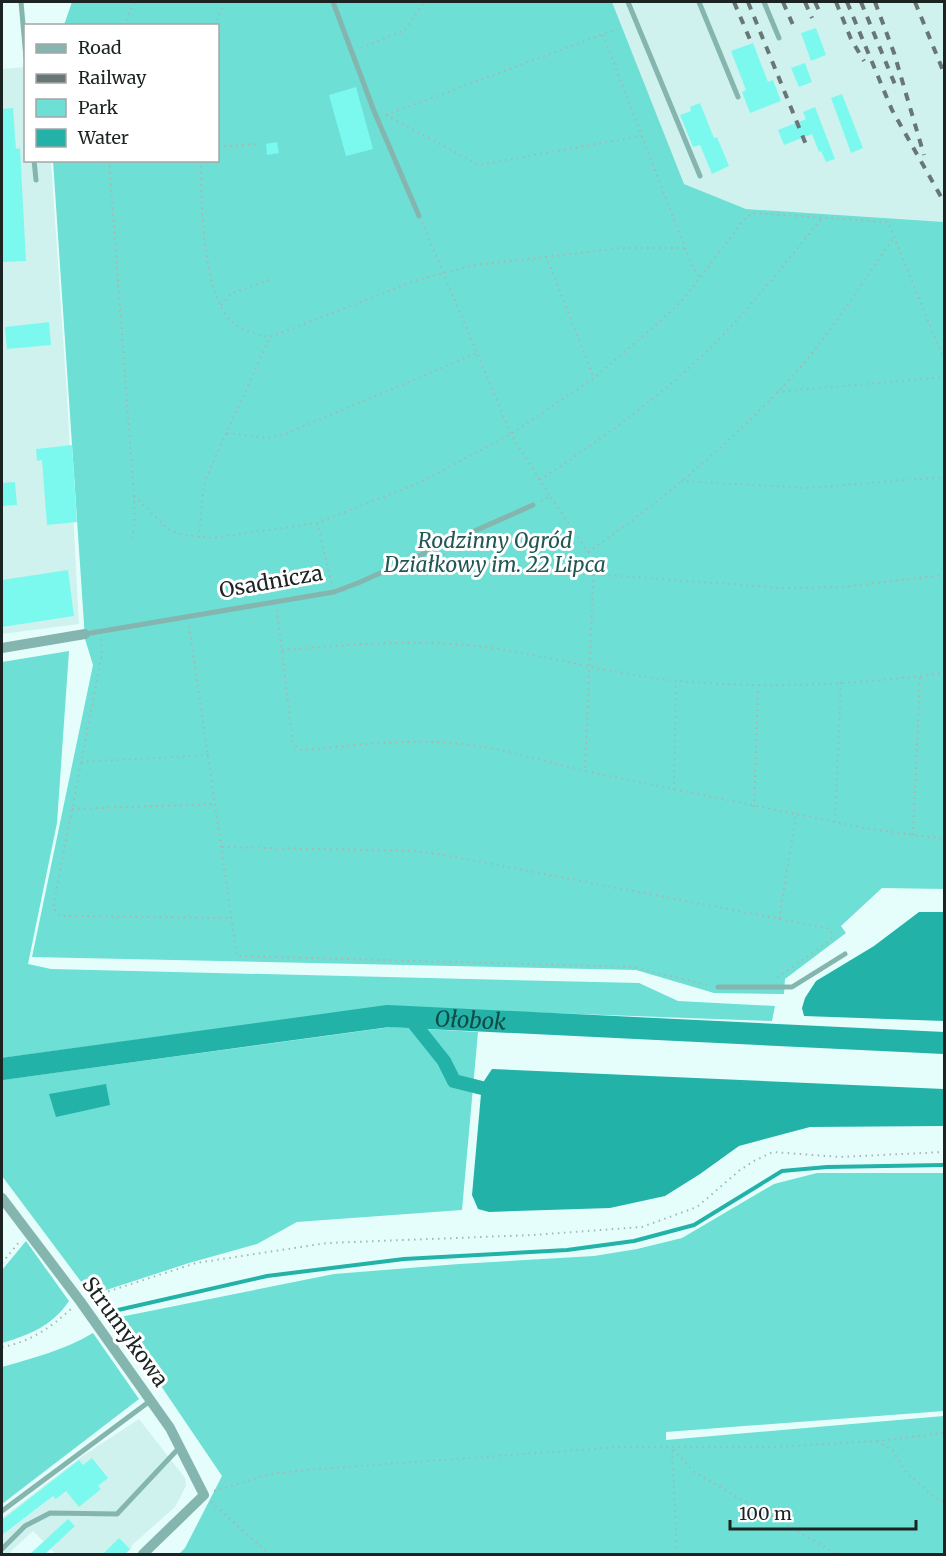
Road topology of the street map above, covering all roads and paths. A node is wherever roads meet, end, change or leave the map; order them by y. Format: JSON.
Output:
{"nodes":[{"id":1,"x":21,"y":2,"type":"edge"},
{"id":2,"x":134,"y":2,"type":"edge"},
{"id":3,"x":224,"y":2,"type":"edge"},
{"id":4,"x":333,"y":2,"type":"edge"},
{"id":5,"x":424,"y":2,"type":"edge"},
{"id":6,"x":628,"y":2,"type":"edge"},
{"id":7,"x":699,"y":2,"type":"edge"},
{"id":8,"x":764,"y":2,"type":"edge"},
{"id":9,"x":125,"y":24,"type":"edge"},
{"id":10,"x":216,"y":24,"type":"edge"},
{"id":11,"x":617,"y":29,"type":"dead end"},
{"id":12,"x":603,"y":35,"type":"junction"},
{"id":13,"x":24,"y":36,"type":"edge"},
{"id":14,"x":779,"y":38,"type":"dead end"},
{"id":15,"x":352,"y":51,"type":"junction"},
{"id":16,"x":738,"y":97,"type":"dead end"},
{"id":17,"x":374,"y":111,"type":"junction"},
{"id":18,"x":386,"y":115,"type":"junction"},
{"id":19,"x":641,"y":136,"type":"junction"},
{"id":20,"x":257,"y":144,"type":"dead end"},
{"id":21,"x":219,"y":147,"type":"edge"},
{"id":22,"x":34,"y":162,"type":"edge"},
{"id":23,"x":109,"y":162,"type":"edge"},
{"id":24,"x":201,"y":162,"type":"edge"},
{"id":25,"x":700,"y":176,"type":"dead end"},
{"id":26,"x":36,"y":180,"type":"dead end"},
{"id":27,"x":419,"y":216,"type":"joint"},
{"id":28,"x":823,"y":217,"type":"junction"},
{"id":29,"x":894,"y":237,"type":"junction"},
{"id":30,"x":685,"y":248,"type":"junction"},
{"id":31,"x":546,"y":256,"type":"junction"},
{"id":32,"x":443,"y":272,"type":"junction"},
{"id":33,"x":700,"y":278,"type":"junction"},
{"id":34,"x":272,"y":279,"type":"dead end"},
{"id":35,"x":221,"y":305,"type":"junction"},
{"id":36,"x":270,"y":337,"type":"junction"},
{"id":37,"x":477,"y":353,"type":"junction"},
{"id":38,"x":945,"y":360,"type":"edge"},
{"id":39,"x":945,"y":377,"type":"edge"},
{"id":40,"x":594,"y":378,"type":"junction"},
{"id":41,"x":777,"y":392,"type":"junction"},
{"id":42,"x":227,"y":433,"type":"junction"},
{"id":43,"x":511,"y":434,"type":"junction"},
{"id":44,"x":945,"y":477,"type":"edge"},
{"id":45,"x":540,"y":480,"type":"junction"},
{"id":46,"x":681,"y":482,"type":"junction"},
{"id":47,"x":134,"y":496,"type":"junction"},
{"id":48,"x":550,"y":496,"type":"junction"},
{"id":49,"x":533,"y":505,"type":"joint"},
{"id":50,"x":317,"y":523,"type":"junction"},
{"id":51,"x":199,"y":538,"type":"junction"},
{"id":52,"x":132,"y":540,"type":"dead end"},
{"id":53,"x":437,"y":548,"type":"junction"},
{"id":54,"x":588,"y":552,"type":"junction"},
{"id":55,"x":593,"y":574,"type":"junction"},
{"id":56,"x":945,"y":575,"type":"edge"},
{"id":57,"x":334,"y":592,"type":"junction"},
{"id":58,"x":276,"y":601,"type":"junction"},
{"id":59,"x":188,"y":617,"type":"junction"},
{"id":60,"x":100,"y":632,"type":"junction"},
{"id":61,"x":85,"y":634,"type":"joint"},
{"id":62,"x":2,"y":648,"type":"edge"},
{"id":63,"x":282,"y":650,"type":"junction"},
{"id":64,"x":589,"y":668,"type":"junction"},
{"id":65,"x":945,"y":673,"type":"edge"},
{"id":66,"x":920,"y":676,"type":"junction"},
{"id":67,"x":676,"y":681,"type":"junction"},
{"id":68,"x":842,"y":682,"type":"junction"},
{"id":69,"x":758,"y":686,"type":"junction"},
{"id":70,"x":209,"y":755,"type":"junction"},
{"id":71,"x":81,"y":762,"type":"junction"},
{"id":72,"x":585,"y":771,"type":"junction"},
{"id":73,"x":674,"y":790,"type":"junction"},
{"id":74,"x":216,"y":804,"type":"junction"},
{"id":75,"x":754,"y":807,"type":"junction"},
{"id":76,"x":72,"y":809,"type":"junction"},
{"id":77,"x":796,"y":815,"type":"junction"},
{"id":78,"x":835,"y":822,"type":"junction"},
{"id":79,"x":913,"y":835,"type":"junction"},
{"id":80,"x":945,"y":839,"type":"edge"},
{"id":81,"x":222,"y":847,"type":"junction"},
{"id":82,"x":232,"y":918,"type":"junction"},
{"id":83,"x":779,"y":919,"type":"junction"},
{"id":84,"x":845,"y":954,"type":"dead end"},
{"id":85,"x":718,"y":987,"type":"joint"},
{"id":86,"x":777,"y":987,"type":"junction"},
{"id":87,"x":945,"y":1152,"type":"edge"},
{"id":88,"x":2,"y":1198,"type":"edge"},
{"id":89,"x":27,"y":1232,"type":"junction"},
{"id":90,"x":2,"y":1263,"type":"edge"},
{"id":91,"x":80,"y":1301,"type":"junction"},
{"id":92,"x":2,"y":1347,"type":"edge"},
{"id":93,"x":150,"y":1401,"type":"junction"},
{"id":94,"x":945,"y":1433,"type":"edge"},
{"id":95,"x":878,"y":1441,"type":"junction"},
{"id":96,"x":180,"y":1447,"type":"junction"},
{"id":97,"x":672,"y":1448,"type":"junction"},
{"id":98,"x":204,"y":1496,"type":"junction"},
{"id":99,"x":945,"y":1502,"type":"edge"},
{"id":100,"x":2,"y":1511,"type":"edge"},
{"id":101,"x":2,"y":1549,"type":"edge"},
{"id":102,"x":143,"y":1554,"type":"edge"},
{"id":103,"x":269,"y":1554,"type":"edge"},
{"id":104,"x":677,"y":1554,"type":"edge"},
{"id":105,"x":837,"y":1554,"type":"edge"}],
"edges":[{"from":1,"to":13,"type":"lane"},
{"from":2,"to":9,"type":"path"},
{"from":3,"to":10,"type":"path"},
{"from":4,"to":15,"type":"lane"},
{"from":5,"to":15,"type":"path"},
{"from":6,"to":25,"type":"lane"},
{"from":7,"to":16,"type":"lane"},
{"from":8,"to":14,"type":"lane"},
{"from":11,"to":12,"type":"path"},
{"from":12,"to":18,"type":"path"},
{"from":12,"to":19,"type":"path"},
{"from":15,"to":17,"type":"lane"},
{"from":17,"to":18,"type":"path"},
{"from":17,"to":27,"type":"lane"},
{"from":18,"to":19,"type":"path"},
{"from":19,"to":30,"type":"path"},
{"from":20,"to":21,"type":"path"},
{"from":22,"to":26,"type":"lane"},
{"from":23,"to":47,"type":"path"},
{"from":24,"to":35,"type":"path"},
{"from":27,"to":32,"type":"path"},
{"from":28,"to":29,"type":"path"},
{"from":28,"to":33,"type":"path"},
{"from":28,"to":45,"type":"path"},
{"from":29,"to":38,"type":"path"},
{"from":29,"to":41,"type":"path"},
{"from":30,"to":31,"type":"path"},
{"from":30,"to":33,"type":"path"},
{"from":31,"to":32,"type":"path"},
{"from":31,"to":40,"type":"path"},
{"from":32,"to":36,"type":"path"},
{"from":32,"to":37,"type":"path"},
{"from":33,"to":40,"type":"path"},
{"from":34,"to":35,"type":"path"},
{"from":35,"to":36,"type":"path"},
{"from":36,"to":42,"type":"path"},
{"from":37,"to":42,"type":"path"},
{"from":37,"to":43,"type":"path"},
{"from":39,"to":41,"type":"path"},
{"from":40,"to":43,"type":"path"},
{"from":41,"to":46,"type":"path"},
{"from":42,"to":51,"type":"path"},
{"from":43,"to":45,"type":"path"},
{"from":43,"to":50,"type":"path"},
{"from":44,"to":46,"type":"path"},
{"from":45,"to":48,"type":"path"},
{"from":46,"to":54,"type":"path"},
{"from":47,"to":51,"type":"path"},
{"from":47,"to":52,"type":"path"},
{"from":48,"to":49,"type":"path"},
{"from":48,"to":54,"type":"path"},
{"from":49,"to":53,"type":"lane","name":"Osadnicza"},
{"from":50,"to":51,"type":"path"},
{"from":50,"to":57,"type":"path"},
{"from":53,"to":55,"type":"path"},
{"from":53,"to":57,"type":"lane","name":"Osadnicza"},
{"from":54,"to":55,"type":"path"},
{"from":55,"to":56,"type":"path"},
{"from":55,"to":64,"type":"path"},
{"from":57,"to":58,"type":"lane","name":"Osadnicza"},
{"from":58,"to":59,"type":"lane","name":"Osadnicza"},
{"from":58,"to":63,"type":"path"},
{"from":59,"to":60,"type":"lane","name":"Osadnicza"},
{"from":59,"to":70,"type":"path"},
{"from":60,"to":61,"type":"lane","name":"Osadnicza"},
{"from":60,"to":71,"type":"path"},
{"from":61,"to":62,"type":"street","name":"Osadnicza"},
{"from":63,"to":64,"type":"path"},
{"from":63,"to":72,"type":"path"},
{"from":64,"to":67,"type":"path"},
{"from":64,"to":72,"type":"path"},
{"from":65,"to":66,"type":"path"},
{"from":66,"to":68,"type":"path"},
{"from":66,"to":79,"type":"path"},
{"from":67,"to":69,"type":"path"},
{"from":67,"to":73,"type":"path"},
{"from":68,"to":69,"type":"path"},
{"from":68,"to":78,"type":"path"},
{"from":69,"to":75,"type":"path"},
{"from":70,"to":71,"type":"path"},
{"from":70,"to":74,"type":"path"},
{"from":71,"to":76,"type":"path"},
{"from":72,"to":73,"type":"path"},
{"from":73,"to":75,"type":"path"},
{"from":74,"to":76,"type":"path"},
{"from":74,"to":81,"type":"path"},
{"from":75,"to":77,"type":"path"},
{"from":76,"to":82,"type":"path"},
{"from":77,"to":78,"type":"path"},
{"from":77,"to":83,"type":"path"},
{"from":78,"to":79,"type":"path"},
{"from":79,"to":80,"type":"path"},
{"from":81,"to":82,"type":"path"},
{"from":81,"to":83,"type":"path"},
{"from":82,"to":85,"type":"path"},
{"from":83,"to":86,"type":"path"},
{"from":84,"to":86,"type":"lane"},
{"from":85,"to":86,"type":"lane"},
{"from":87,"to":91,"type":"path"},
{"from":88,"to":89,"type":"street","name":"Strumykowa"},
{"from":89,"to":90,"type":"path"},
{"from":89,"to":91,"type":"street","name":"Strumykowa"},
{"from":91,"to":92,"type":"path"},
{"from":91,"to":93,"type":"street","name":"Strumykowa"},
{"from":93,"to":96,"type":"street","name":"Strumykowa"},
{"from":93,"to":100,"type":"lane"},
{"from":94,"to":95,"type":"path"},
{"from":95,"to":97,"type":"path"},
{"from":95,"to":99,"type":"path"},
{"from":96,"to":98,"type":"street","name":"Strumykowa"},
{"from":96,"to":101,"type":"lane"},
{"from":97,"to":98,"type":"path"},
{"from":97,"to":104,"type":"path"},
{"from":97,"to":105,"type":"path"},
{"from":98,"to":102,"type":"street"},
{"from":98,"to":103,"type":"path"}]}
